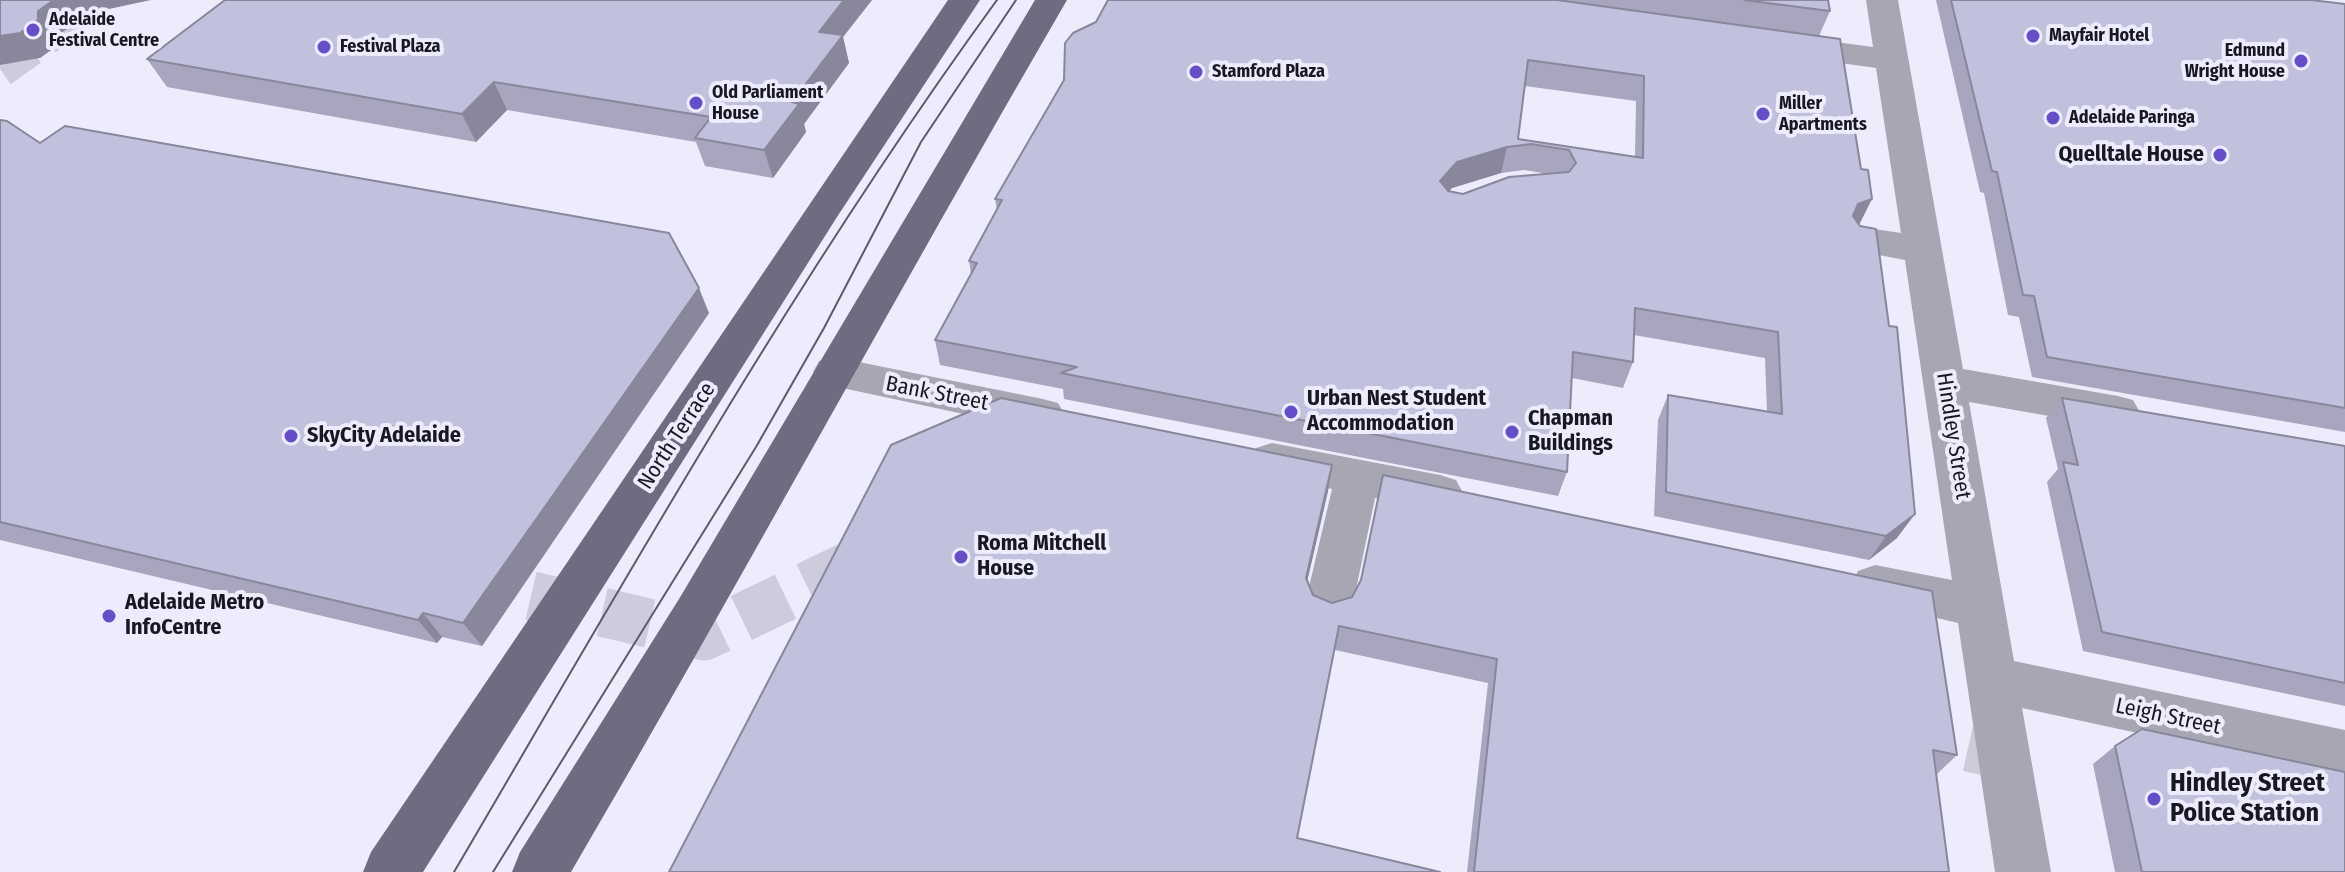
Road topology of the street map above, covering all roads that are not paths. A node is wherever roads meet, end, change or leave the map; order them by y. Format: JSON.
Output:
{"nodes":[{"id":1,"x":964,"y":0,"type":"edge"},
{"id":2,"x":1051,"y":0,"type":"edge"},
{"id":3,"x":1882,"y":0,"type":"edge"},
{"id":4,"x":1749,"y":40,"type":"edge"},
{"id":5,"x":1892,"y":60,"type":"junction"},
{"id":6,"x":1861,"y":240,"type":"edge"},
{"id":7,"x":1923,"y":250,"type":"junction"},
{"id":8,"x":834,"y":372,"type":"junction"},
{"id":9,"x":1944,"y":382,"type":"junction"},
{"id":10,"x":2157,"y":418,"type":"edge"},
{"id":11,"x":1091,"y":425,"type":"edge"},
{"id":12,"x":1232,"y":452,"type":"edge"},
{"id":13,"x":1357,"y":477,"type":"junction"},
{"id":14,"x":1485,"y":503,"type":"edge"},
{"id":15,"x":1828,"y":575,"type":"edge"},
{"id":16,"x":1329,"y":604,"type":"edge"},
{"id":17,"x":1980,"y":607,"type":"junction"},
{"id":18,"x":1992,"y":679,"type":"junction"},
{"id":19,"x":2345,"y":754,"type":"edge"},
{"id":20,"x":551,"y":870,"type":"edge"},
{"id":21,"x":391,"y":872,"type":"edge"},
{"id":22,"x":2023,"y":872,"type":"edge"}],
"edges":[{"from":1,"to":21,"type":"main road","name":"North Terrace"},
{"from":2,"to":8,"type":"main road"},
{"from":3,"to":5,"type":"street","name":"Hindley Street"},
{"from":4,"to":5,"type":"street"},
{"from":5,"to":7,"type":"street","name":"Hindley Street"},
{"from":6,"to":7,"type":"street"},
{"from":7,"to":9,"type":"street","name":"Hindley Street"},
{"from":8,"to":11,"type":"street","name":"Bank Street"},
{"from":8,"to":20,"type":"main road"},
{"from":9,"to":10,"type":"street"},
{"from":9,"to":17,"type":"street","name":"Hindley Street"},
{"from":12,"to":13,"type":"street"},
{"from":13,"to":14,"type":"street"},
{"from":13,"to":16,"type":"street"},
{"from":15,"to":17,"type":"street"},
{"from":17,"to":18,"type":"street","name":"Hindley Street"},
{"from":18,"to":19,"type":"street","name":"Leigh Street"},
{"from":18,"to":22,"type":"street","name":"Hindley Street"}]}
